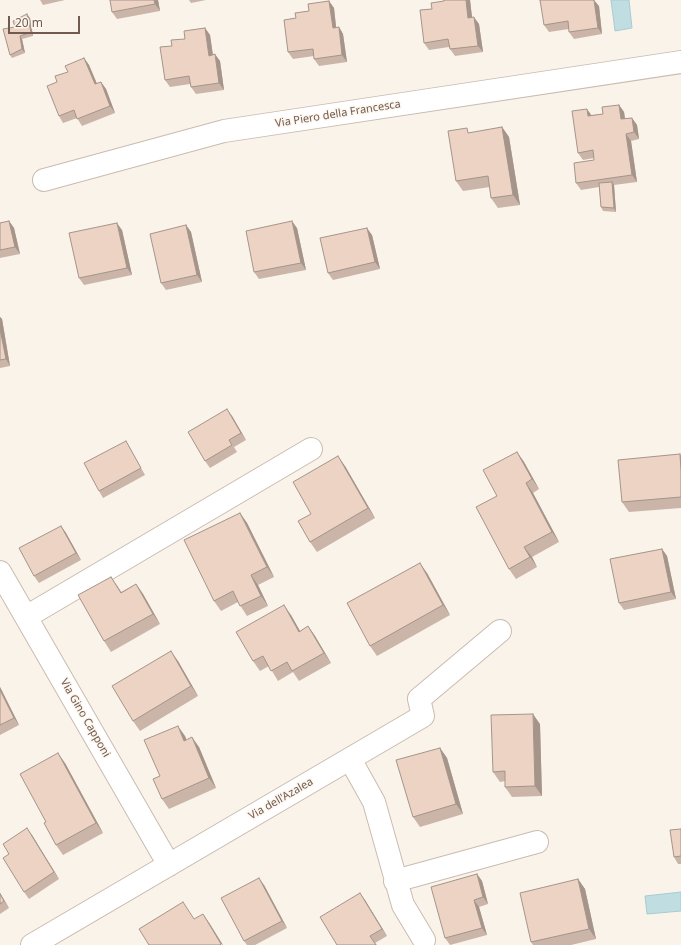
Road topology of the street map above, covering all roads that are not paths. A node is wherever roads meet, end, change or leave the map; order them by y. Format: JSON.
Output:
{"nodes":[{"id":1,"x":681,"y":62,"type":"edge"},
{"id":2,"x":44,"y":180,"type":"dead end"},
{"id":3,"x":312,"y":449,"type":"dead end"},
{"id":4,"x":0,"y":572,"type":"edge"},
{"id":5,"x":26,"y":617,"type":"junction"},
{"id":6,"x":500,"y":631,"type":"dead end"},
{"id":7,"x":350,"y":759,"type":"junction"},
{"id":8,"x":537,"y":842,"type":"dead end"},
{"id":9,"x":169,"y":865,"type":"junction"},
{"id":10,"x":395,"y":881,"type":"junction"},
{"id":11,"x":424,"y":940,"type":"dead end"},
{"id":12,"x":32,"y":945,"type":"edge"}],
"edges":[{"from":1,"to":2,"type":"street","name":"Via Piero della Francesca"},
{"from":3,"to":5,"type":"street"},
{"from":4,"to":5,"type":"street","name":"Via Gino Capponi"},
{"from":5,"to":9,"type":"street","name":"Via Gino Capponi"},
{"from":6,"to":7,"type":"street","name":"Via dell'Azalea"},
{"from":7,"to":9,"type":"street","name":"Via dell'Azalea"},
{"from":7,"to":10,"type":"street"},
{"from":8,"to":10,"type":"street"},
{"from":9,"to":12,"type":"street","name":"Via dell'Azalea"},
{"from":10,"to":11,"type":"street"}]}
